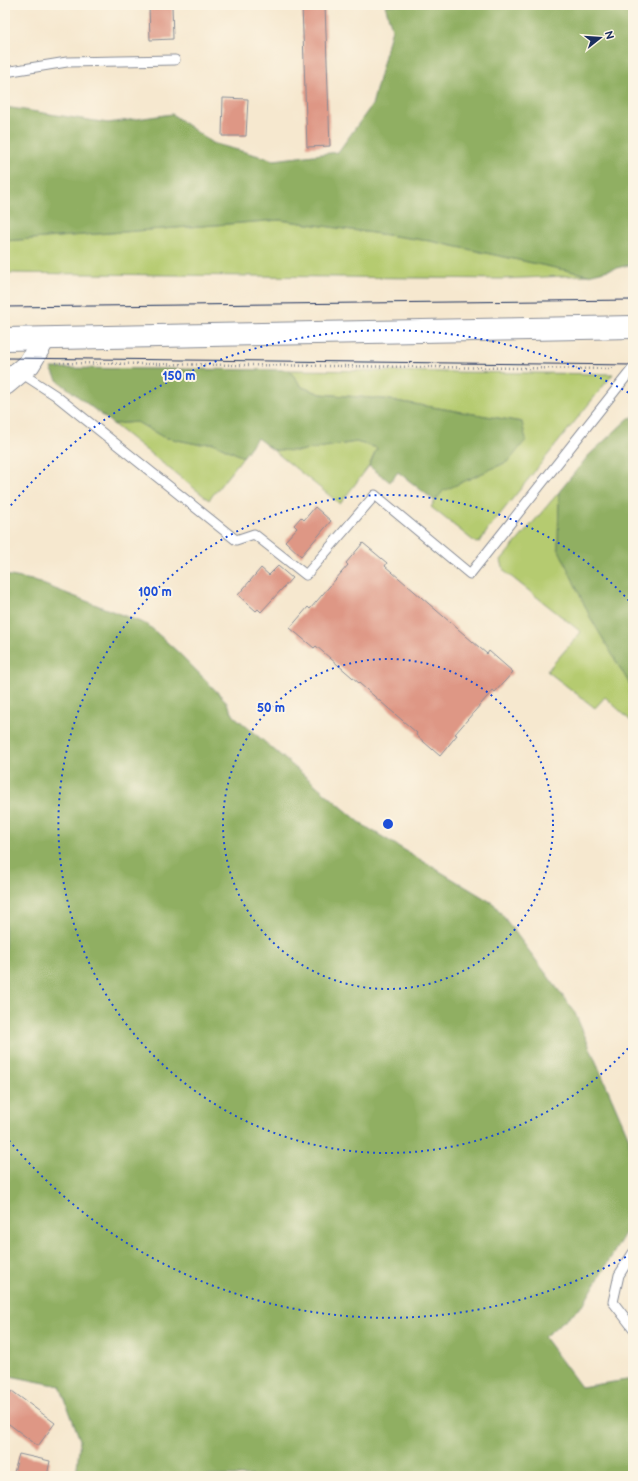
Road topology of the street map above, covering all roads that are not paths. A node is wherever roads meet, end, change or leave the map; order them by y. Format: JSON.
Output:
{"nodes":[{"id":1,"x":175,"y":60,"type":"dead end"},
{"id":2,"x":5,"y":72,"type":"edge"},
{"id":3,"x":633,"y":320,"type":"edge"},
{"id":4,"x":633,"y":327,"type":"edge"},
{"id":5,"x":603,"y":328,"type":"junction"},
{"id":6,"x":633,"y":336,"type":"edge"},
{"id":7,"x":5,"y":339,"type":"edge"},
{"id":8,"x":44,"y":339,"type":"junction"},
{"id":9,"x":632,"y":369,"type":"edge"},
{"id":10,"x":18,"y":374,"type":"edge"},
{"id":11,"x":633,"y":1253,"type":"edge"},
{"id":12,"x":633,"y":1328,"type":"edge"}],
"edges":[{"from":1,"to":2,"type":"lane"},
{"from":3,"to":5,"type":"main road"},
{"from":4,"to":5,"type":"main road"},
{"from":5,"to":6,"type":"main road"},
{"from":5,"to":8,"type":"main road"},
{"from":7,"to":8,"type":"main road"},
{"from":8,"to":10,"type":"main road"},
{"from":9,"to":10,"type":"lane"},
{"from":11,"to":12,"type":"lane"}]}
